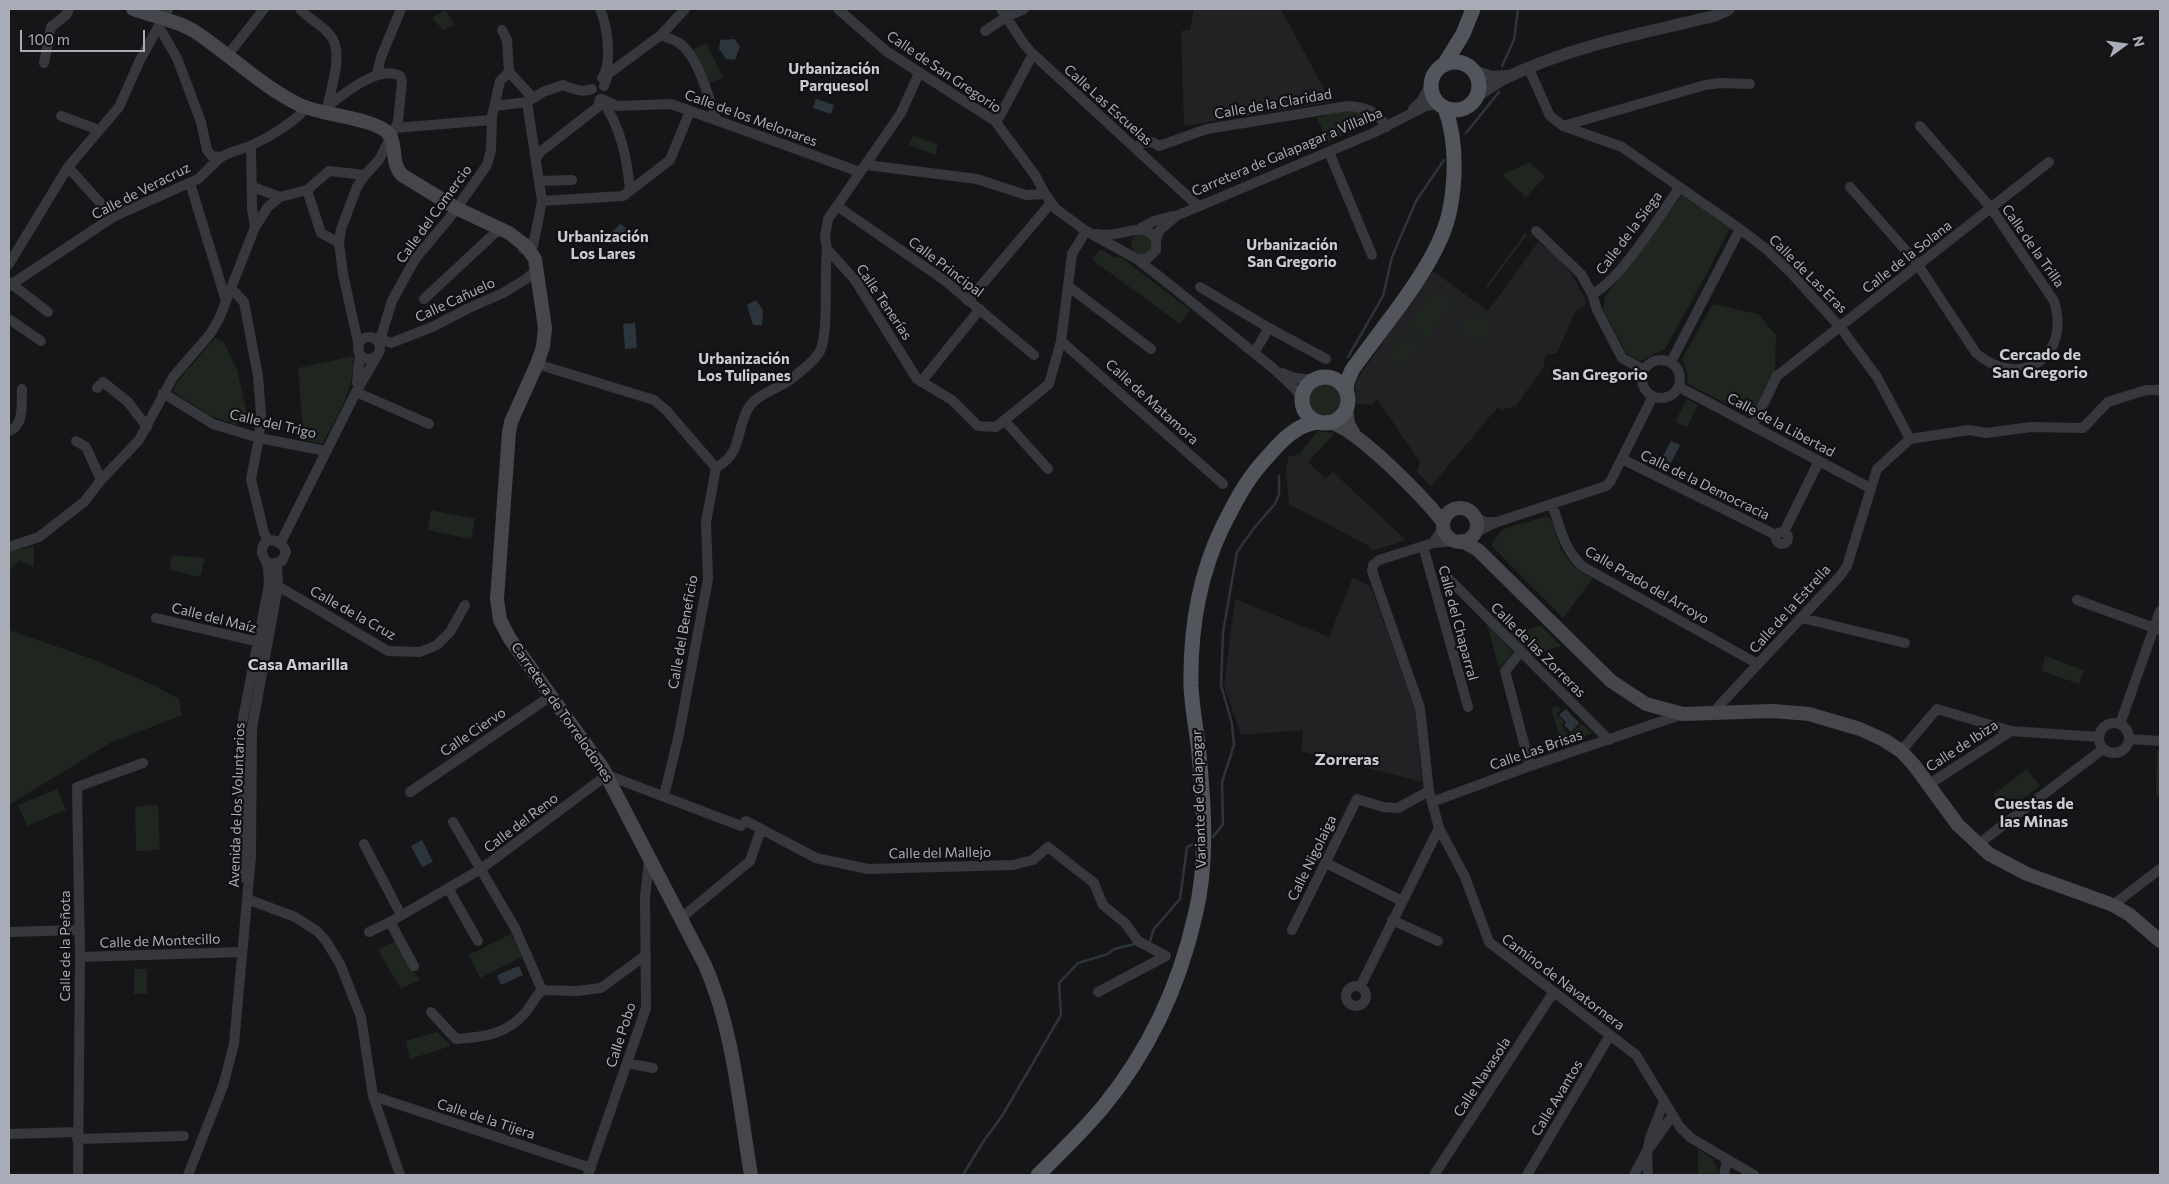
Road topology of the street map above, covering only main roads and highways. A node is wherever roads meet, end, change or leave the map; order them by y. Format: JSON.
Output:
{"nodes":[{"id":1,"x":134,"y":9,"type":"edge"},
{"id":2,"x":1473,"y":9,"type":"edge"},
{"id":3,"x":163,"y":18,"type":"edge"},
{"id":4,"x":1463,"y":34,"type":"junction"},
{"id":5,"x":1444,"y":65,"type":"junction"},
{"id":6,"x":1471,"y":69,"type":"junction"},
{"id":7,"x":1472,"y":101,"type":"junction"},
{"id":8,"x":1442,"y":106,"type":"junction"},
{"id":9,"x":1454,"y":138,"type":"junction"},
{"id":10,"x":479,"y":220,"type":"junction"},
{"id":11,"x":536,"y":272,"type":"junction"},
{"id":12,"x":1361,"y":359,"type":"junction"},
{"id":13,"x":1321,"y":379,"type":"junction"},
{"id":14,"x":1346,"y":392,"type":"junction"},
{"id":15,"x":1302,"y":401,"type":"junction"},
{"id":16,"x":1346,"y":408,"type":"junction"},
{"id":17,"x":1324,"y":422,"type":"junction"},
{"id":18,"x":1292,"y":431,"type":"junction"},
{"id":19,"x":1358,"y":438,"type":"junction"},
{"id":20,"x":1426,"y":500,"type":"junction"},
{"id":21,"x":1452,"y":510,"type":"junction"},
{"id":22,"x":1443,"y":525,"type":"junction"},
{"id":23,"x":1466,"y":538,"type":"junction"},
{"id":24,"x":2160,"y":940,"type":"edge"},
{"id":25,"x":751,"y":1175,"type":"edge"},
{"id":26,"x":1038,"y":1175,"type":"edge"}],
"edges":[{"from":1,"to":3,"type":"main road"},
{"from":2,"to":4,"type":"main road"},
{"from":3,"to":10,"type":"main road","name":"Carretera de Torrelodones"},
{"from":4,"to":5,"type":"main road"},
{"from":4,"to":6,"type":"main road"},
{"from":5,"to":6,"type":"main road"},
{"from":5,"to":8,"type":"main road"},
{"from":6,"to":7,"type":"main road"},
{"from":7,"to":8,"type":"main road"},
{"from":7,"to":9,"type":"main road"},
{"from":8,"to":9,"type":"main road"},
{"from":9,"to":12,"type":"main road"},
{"from":10,"to":11,"type":"main road","name":"Carretera de Torrelodones"},
{"from":10,"to":11,"type":"main road","name":"Carretera de Torrelodones"},
{"from":11,"to":25,"type":"main road","name":"Carretera de Torrelodones"},
{"from":12,"to":13,"type":"main road"},
{"from":12,"to":14,"type":"main road"},
{"from":13,"to":14,"type":"main road"},
{"from":13,"to":15,"type":"main road"},
{"from":14,"to":16,"type":"main road"},
{"from":15,"to":17,"type":"main road"},
{"from":15,"to":18,"type":"main road"},
{"from":16,"to":17,"type":"main road"},
{"from":16,"to":19,"type":"main road"},
{"from":17,"to":18,"type":"main road"},
{"from":17,"to":19,"type":"main road"},
{"from":18,"to":26,"type":"main road","name":"Variante de Galapagar"},
{"from":19,"to":20,"type":"main road"},
{"from":20,"to":21,"type":"main road"},
{"from":20,"to":22,"type":"main road"},
{"from":21,"to":22,"type":"main road"},
{"from":21,"to":23,"type":"main road"},
{"from":22,"to":23,"type":"main road"},
{"from":23,"to":24,"type":"main road"}]}
